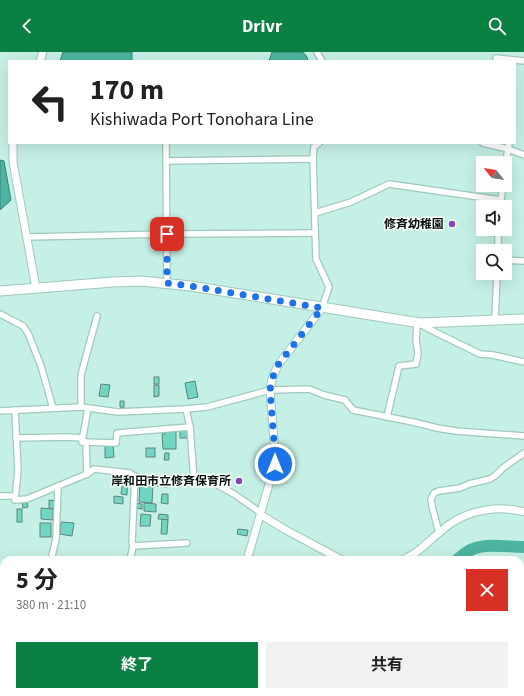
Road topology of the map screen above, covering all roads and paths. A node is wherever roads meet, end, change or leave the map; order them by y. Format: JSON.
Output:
{"nodes":[{"id":1,"x":497,"y":57,"type":"edge"},
{"id":2,"x":524,"y":61,"type":"edge"},
{"id":3,"x":13,"y":144,"type":"edge"},
{"id":4,"x":166,"y":144,"type":"edge"},
{"id":5,"x":318,"y":144,"type":"edge"},
{"id":6,"x":491,"y":144,"type":"edge"},
{"id":7,"x":508,"y":146,"type":"edge"},
{"id":8,"x":524,"y":155,"type":"edge"},
{"id":9,"x":507,"y":156,"type":"edge"},
{"id":10,"x":313,"y":159,"type":"junction"},
{"id":11,"x":166,"y":161,"type":"junction"},
{"id":12,"x":502,"y":192,"type":"edge"},
{"id":13,"x":500,"y":200,"type":"joint"},
{"id":14,"x":315,"y":213,"type":"junction"},
{"id":15,"x":315,"y":233,"type":"junction"},
{"id":16,"x":167,"y":234,"type":"junction"},
{"id":17,"x":27,"y":237,"type":"junction"},
{"id":18,"x":512,"y":260,"type":"edge"},
{"id":19,"x":524,"y":261,"type":"edge"},
{"id":20,"x":497,"y":280,"type":"edge"},
{"id":21,"x":167,"y":283,"type":"junction"},
{"id":22,"x":36,"y":288,"type":"junction"},
{"id":23,"x":0,"y":291,"type":"edge"},
{"id":24,"x":322,"y":308,"type":"junction"},
{"id":25,"x":0,"y":314,"type":"edge"},
{"id":26,"x":97,"y":316,"type":"dead end"},
{"id":27,"x":524,"y":319,"type":"edge"},
{"id":28,"x":495,"y":320,"type":"junction"},
{"id":29,"x":418,"y":323,"type":"junction"},
{"id":30,"x":524,"y":362,"type":"edge"},
{"id":31,"x":270,"y":390,"type":"junction"},
{"id":32,"x":81,"y":407,"type":"junction"},
{"id":33,"x":53,"y":408,"type":"junction"},
{"id":34,"x":88,"y":408,"type":"junction"},
{"id":35,"x":186,"y":409,"type":"junction"},
{"id":36,"x":15,"y":410,"type":"junction"},
{"id":37,"x":0,"y":411,"type":"edge"},
{"id":38,"x":387,"y":417,"type":"junction"},
{"id":39,"x":190,"y":427,"type":"junction"},
{"id":40,"x":524,"y":436,"type":"edge"},
{"id":41,"x":16,"y":438,"type":"junction"},
{"id":42,"x":84,"y":440,"type":"junction"},
{"id":43,"x":524,"y":453,"type":"edge"},
{"id":44,"x":87,"y":474,"type":"junction"},
{"id":45,"x":135,"y":476,"type":"junction"},
{"id":46,"x":194,"y":480,"type":"junction"},
{"id":47,"x":58,"y":486,"type":"junction"},
{"id":48,"x":0,"y":496,"type":"edge"},
{"id":49,"x":14,"y":496,"type":"junction"},
{"id":50,"x":524,"y":512,"type":"edge"},
{"id":51,"x":261,"y":514,"type":"junction"},
{"id":52,"x":439,"y":533,"type":"junction"},
{"id":53,"x":187,"y":543,"type":"dead end"},
{"id":54,"x":134,"y":546,"type":"junction"},
{"id":55,"x":52,"y":556,"type":"edge"},
{"id":56,"x":131,"y":556,"type":"edge"},
{"id":57,"x":248,"y":556,"type":"edge"},
{"id":58,"x":335,"y":556,"type":"edge"},
{"id":59,"x":409,"y":556,"type":"edge"}],
"edges":[{"from":1,"to":2,"type":"street"},
{"from":3,"to":17,"type":"street"},
{"from":4,"to":11,"type":"street"},
{"from":5,"to":10,"type":"street"},
{"from":6,"to":7,"type":"street"},
{"from":7,"to":8,"type":"street"},
{"from":7,"to":9,"type":"street"},
{"from":10,"to":11,"type":"street"},
{"from":10,"to":14,"type":"street"},
{"from":11,"to":16,"type":"street"},
{"from":12,"to":13,"type":"street"},
{"from":13,"to":14,"type":"street"},
{"from":14,"to":15,"type":"street"},
{"from":15,"to":16,"type":"street"},
{"from":15,"to":24,"type":"street"},
{"from":16,"to":17,"type":"street"},
{"from":16,"to":21,"type":"street"},
{"from":17,"to":22,"type":"street"},
{"from":18,"to":19,"type":"street"},
{"from":20,"to":28,"type":"street"},
{"from":21,"to":22,"type":"main road"},
{"from":21,"to":24,"type":"main road"},
{"from":22,"to":23,"type":"main road"},
{"from":24,"to":29,"type":"main road"},
{"from":24,"to":31,"type":"street"},
{"from":25,"to":33,"type":"street"},
{"from":26,"to":32,"type":"street"},
{"from":27,"to":28,"type":"main road"},
{"from":28,"to":29,"type":"main road"},
{"from":29,"to":30,"type":"street"},
{"from":29,"to":38,"type":"street"},
{"from":31,"to":35,"type":"street"},
{"from":31,"to":38,"type":"street"},
{"from":31,"to":51,"type":"street"},
{"from":32,"to":33,"type":"street"},
{"from":32,"to":34,"type":"street"},
{"from":33,"to":36,"type":"street"},
{"from":34,"to":35,"type":"street"},
{"from":34,"to":42,"type":"street"},
{"from":35,"to":39,"type":"street"},
{"from":36,"to":37,"type":"street"},
{"from":36,"to":41,"type":"street"},
{"from":38,"to":40,"type":"street"},
{"from":39,"to":42,"type":"street"},
{"from":39,"to":46,"type":"street"},
{"from":41,"to":42,"type":"street"},
{"from":41,"to":49,"type":"street"},
{"from":42,"to":44,"type":"street"},
{"from":43,"to":52,"type":"street"},
{"from":44,"to":45,"type":"street"},
{"from":44,"to":47,"type":"street"},
{"from":45,"to":46,"type":"street"},
{"from":45,"to":54,"type":"street"},
{"from":46,"to":51,"type":"street"},
{"from":47,"to":49,"type":"street"},
{"from":47,"to":55,"type":"street"},
{"from":48,"to":49,"type":"street"},
{"from":50,"to":52,"type":"street"},
{"from":51,"to":57,"type":"street"},
{"from":51,"to":58,"type":"street"},
{"from":52,"to":59,"type":"street"},
{"from":53,"to":54,"type":"street"},
{"from":54,"to":56,"type":"street"}]}
